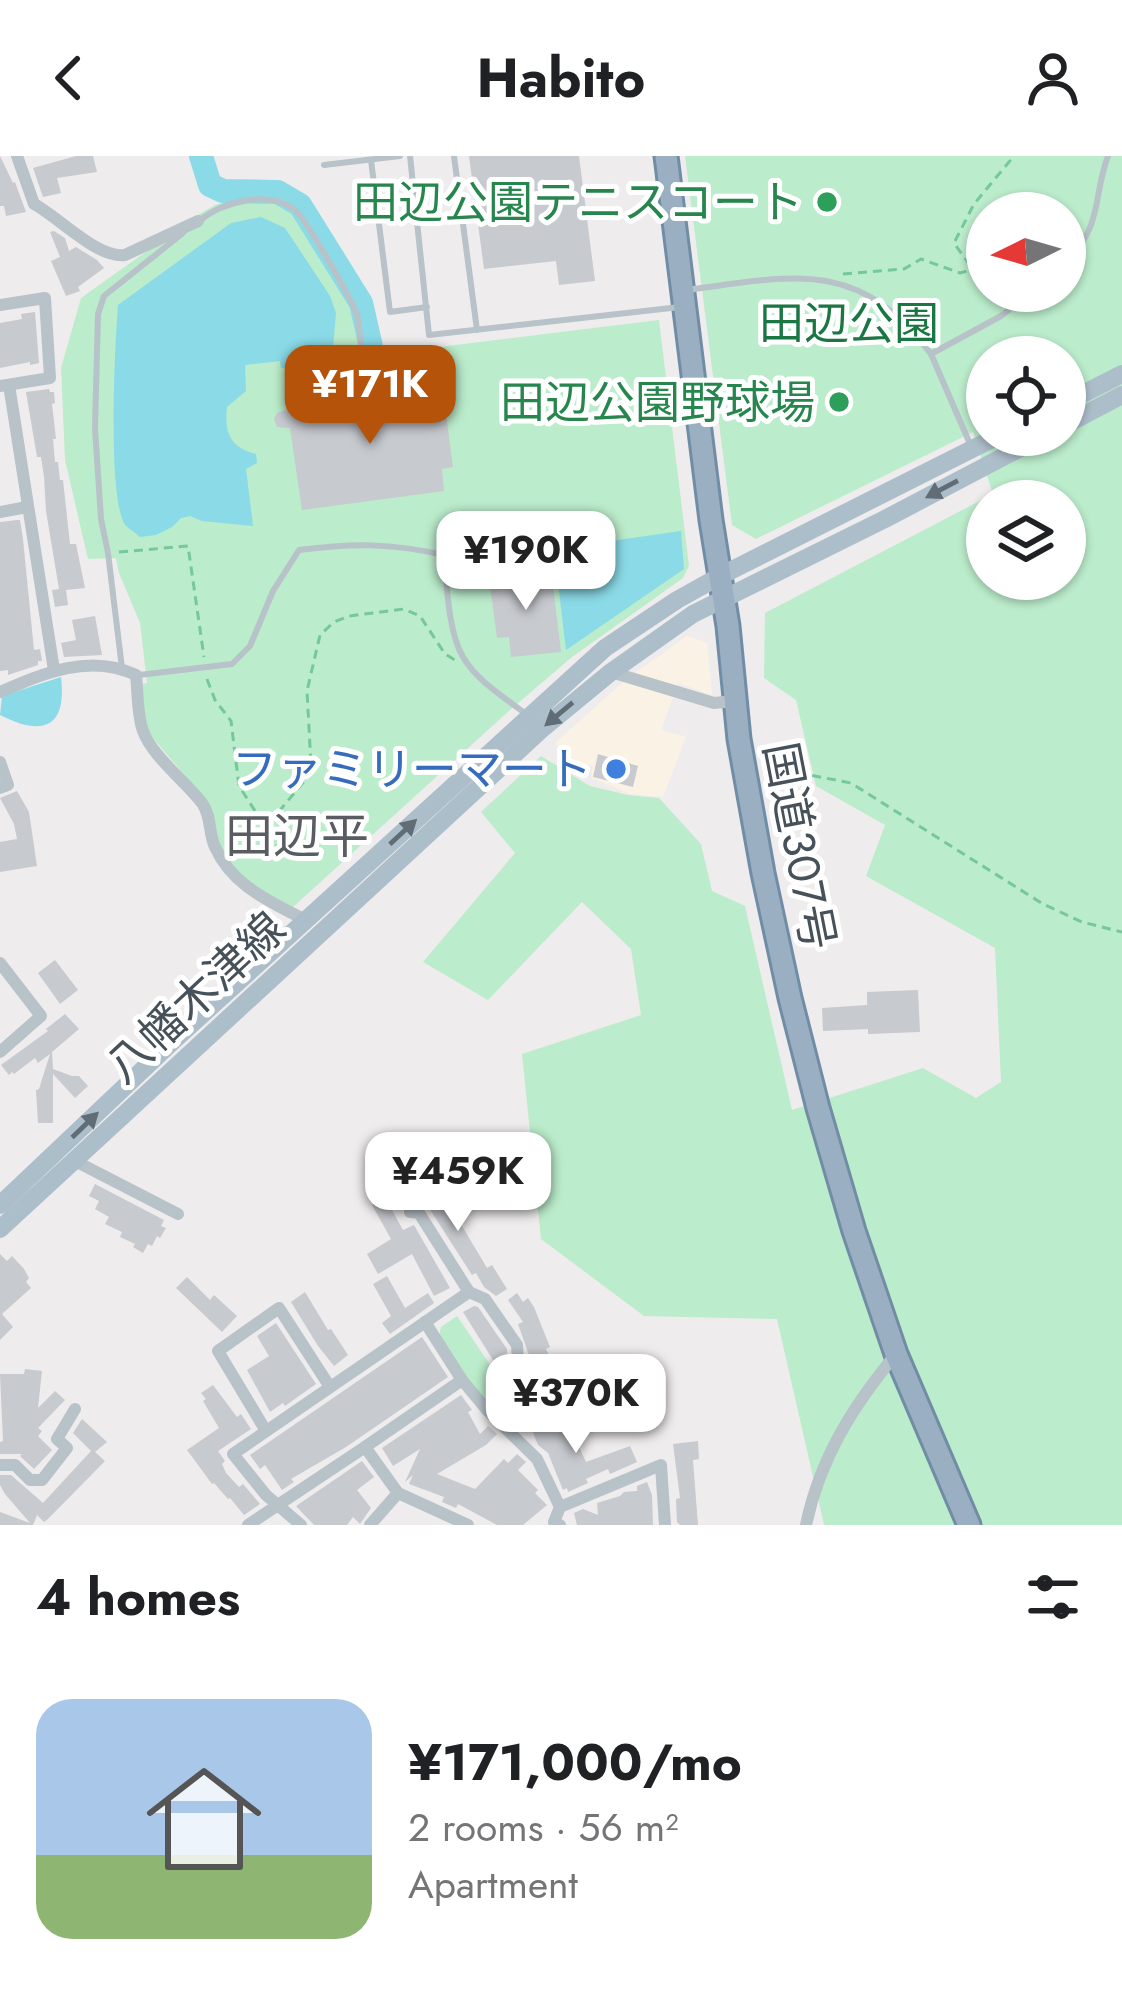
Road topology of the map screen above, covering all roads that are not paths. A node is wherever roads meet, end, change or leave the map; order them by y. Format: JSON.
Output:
{"nodes":[{"id":1,"x":17,"y":156,"type":"edge"},
{"id":2,"x":400,"y":156,"type":"edge"},
{"id":3,"x":410,"y":156,"type":"edge"},
{"id":4,"x":454,"y":156,"type":"edge"},
{"id":5,"x":666,"y":156,"type":"edge"},
{"id":6,"x":1108,"y":156,"type":"edge"},
{"id":7,"x":371,"y":160,"type":"junction"},
{"id":8,"x":324,"y":165,"type":"dead end"},
{"id":9,"x":198,"y":221,"type":"junction"},
{"id":10,"x":1086,"y":234,"type":"edge"},
{"id":11,"x":682,"y":299,"type":"junction"},
{"id":12,"x":0,"y":305,"type":"edge"},
{"id":13,"x":427,"y":307,"type":"junction"},
{"id":14,"x":1006,"y":312,"type":"edge"},
{"id":15,"x":477,"y":330,"type":"junction"},
{"id":16,"x":362,"y":352,"type":"dead end"},
{"id":17,"x":931,"y":354,"type":"junction"},
{"id":18,"x":1122,"y":374,"type":"edge"},
{"id":19,"x":5,"y":386,"type":"edge"},
{"id":20,"x":1086,"y":392,"type":"edge"},
{"id":21,"x":1122,"y":394,"type":"edge"},
{"id":22,"x":1086,"y":413,"type":"edge"},
{"id":23,"x":966,"y":434,"type":"edge"},
{"id":24,"x":966,"y":451,"type":"edge"},
{"id":25,"x":1005,"y":456,"type":"edge"},
{"id":26,"x":27,"y":507,"type":"junction"},
{"id":27,"x":0,"y":512,"type":"edge"},
{"id":28,"x":722,"y":588,"type":"junction"},
{"id":29,"x":122,"y":668,"type":"junction"},
{"id":30,"x":54,"y":670,"type":"junction"},
{"id":31,"x":610,"y":671,"type":"junction"},
{"id":32,"x":136,"y":675,"type":"junction"},
{"id":33,"x":0,"y":692,"type":"edge"},
{"id":34,"x":734,"y":701,"type":"junction"},
{"id":35,"x":529,"y":716,"type":"junction"},
{"id":36,"x":0,"y":762,"type":"edge"},
{"id":37,"x":0,"y":788,"type":"edge"},
{"id":38,"x":307,"y":921,"type":"junction"},
{"id":39,"x":0,"y":963,"type":"edge"},
{"id":40,"x":0,"y":1052,"type":"edge"},
{"id":41,"x":75,"y":1161,"type":"junction"},
{"id":42,"x":0,"y":1205,"type":"edge"},
{"id":43,"x":410,"y":1212,"type":"dead end"},
{"id":44,"x":178,"y":1214,"type":"dead end"},
{"id":45,"x":0,"y":1229,"type":"edge"},
{"id":46,"x":469,"y":1292,"type":"junction"},
{"id":47,"x":424,"y":1322,"type":"junction"},
{"id":48,"x":896,"y":1354,"type":"junction"},
{"id":49,"x":462,"y":1380,"type":"junction"},
{"id":50,"x":330,"y":1387,"type":"junction"},
{"id":51,"x":75,"y":1409,"type":"dead end"},
{"id":52,"x":487,"y":1410,"type":"junction"},
{"id":53,"x":266,"y":1431,"type":"junction"},
{"id":54,"x":365,"y":1447,"type":"junction"},
{"id":55,"x":0,"y":1465,"type":"edge"},
{"id":56,"x":398,"y":1493,"type":"junction"},
{"id":57,"x":278,"y":1506,"type":"junction"},
{"id":58,"x":560,"y":1507,"type":"junction"},
{"id":59,"x":248,"y":1525,"type":"edge"},
{"id":60,"x":301,"y":1525,"type":"edge"},
{"id":61,"x":370,"y":1525,"type":"edge"},
{"id":62,"x":468,"y":1525,"type":"edge"},
{"id":63,"x":560,"y":1525,"type":"edge"},
{"id":64,"x":665,"y":1525,"type":"edge"},
{"id":65,"x":806,"y":1525,"type":"edge"},
{"id":66,"x":969,"y":1525,"type":"edge"}],
"edges":[{"from":1,"to":9,"type":"street"},
{"from":2,"to":7,"type":"lane"},
{"from":3,"to":13,"type":"lane"},
{"from":4,"to":15,"type":"lane"},
{"from":5,"to":11,"type":"highway","name":"国道307号"},
{"from":6,"to":10,"type":"lane"},
{"from":7,"to":8,"type":"lane"},
{"from":7,"to":13,"type":"lane"},
{"from":9,"to":16,"type":"lane"},
{"from":9,"to":29,"type":"lane"},
{"from":11,"to":15,"type":"lane"},
{"from":11,"to":17,"type":"lane"},
{"from":11,"to":28,"type":"highway","name":"国道307号"},
{"from":12,"to":19,"type":"street"},
{"from":13,"to":15,"type":"lane"},
{"from":14,"to":17,"type":"lane"},
{"from":17,"to":23,"type":"lane"},
{"from":18,"to":20,"type":"main road"},
{"from":19,"to":26,"type":"street"},
{"from":21,"to":22,"type":"main road"},
{"from":24,"to":28,"type":"main road","name":"八幡木津線"},
{"from":25,"to":28,"type":"main road","name":"八幡木津線","one_way":true},
{"from":26,"to":27,"type":"street"},
{"from":26,"to":30,"type":"street"},
{"from":28,"to":31,"type":"main road","name":"八幡木津線"},
{"from":28,"to":34,"type":"highway","name":"国道307号"},
{"from":28,"to":35,"type":"main road","name":"八幡木津線"},
{"from":29,"to":30,"type":"street"},
{"from":29,"to":32,"type":"street"},
{"from":30,"to":33,"type":"street"},
{"from":31,"to":34,"type":"street"},
{"from":31,"to":41,"type":"main road","name":"八幡木津線","one_way":true},
{"from":32,"to":35,"type":"lane"},
{"from":32,"to":38,"type":"street"},
{"from":34,"to":48,"type":"highway","name":"国道307号"},
{"from":38,"to":35,"type":"main road","name":"八幡木津線","one_way":true},
{"from":36,"to":37,"type":"street"},
{"from":42,"to":38,"type":"main road","name":"八幡木津線","one_way":true},
{"from":39,"to":40,"type":"street"},
{"from":41,"to":44,"type":"street"},
{"from":41,"to":45,"type":"main road","name":"八幡木津線"},
{"from":43,"to":46,"type":"street"},
{"from":46,"to":47,"type":"street"},
{"from":46,"to":52,"type":"street"},
{"from":47,"to":49,"type":"street"},
{"from":47,"to":50,"type":"street"},
{"from":48,"to":65,"type":"street"},
{"from":48,"to":66,"type":"highway","name":"国道307号"},
{"from":49,"to":52,"type":"street"},
{"from":49,"to":54,"type":"street"},
{"from":50,"to":53,"type":"street"},
{"from":50,"to":53,"type":"street"},
{"from":51,"to":55,"type":"street"},
{"from":52,"to":58,"type":"street"},
{"from":53,"to":57,"type":"street"},
{"from":54,"to":56,"type":"street"},
{"from":54,"to":57,"type":"street"},
{"from":56,"to":61,"type":"street"},
{"from":56,"to":62,"type":"street"},
{"from":57,"to":59,"type":"street"},
{"from":57,"to":60,"type":"street"},
{"from":58,"to":63,"type":"street"},
{"from":58,"to":64,"type":"street"}]}
